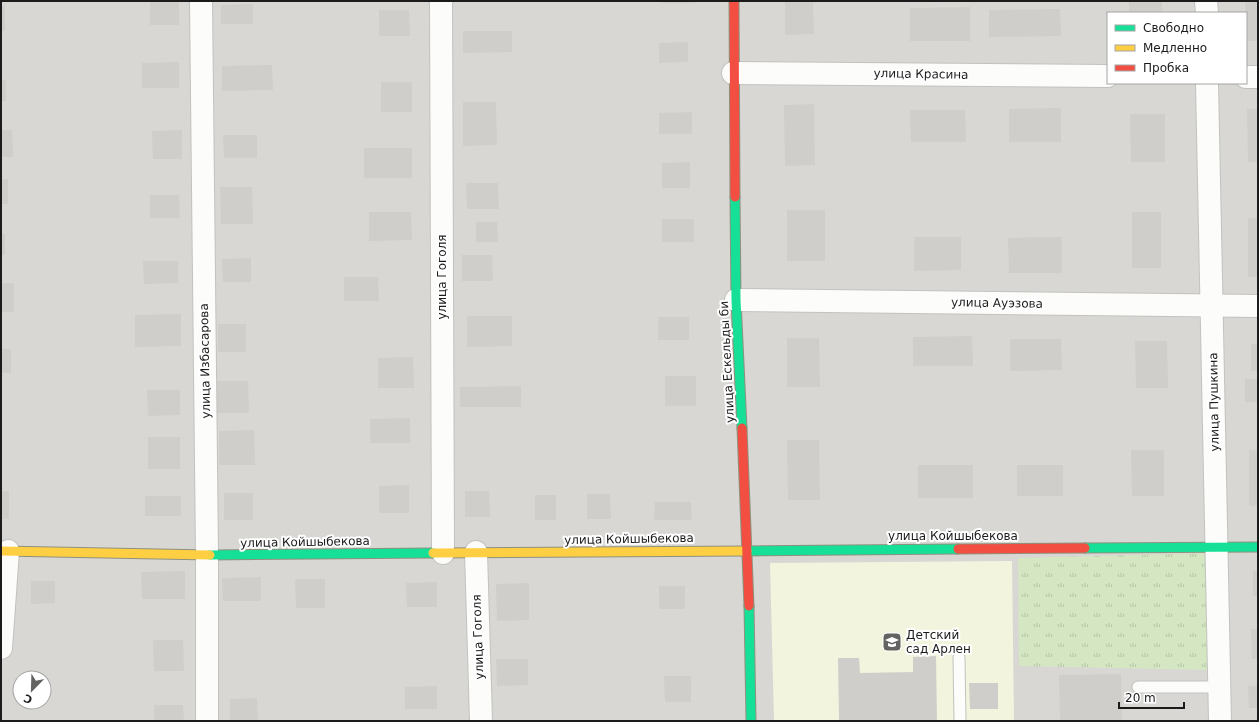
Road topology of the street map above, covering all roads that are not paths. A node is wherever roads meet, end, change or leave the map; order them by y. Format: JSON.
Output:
{"nodes":[{"id":1,"x":201,"y":1,"type":"edge"},
{"id":2,"x":441,"y":1,"type":"edge"},
{"id":3,"x":734,"y":1,"type":"edge"},
{"id":4,"x":1206,"y":1,"type":"edge"},
{"id":5,"x":1206,"y":12,"type":"edge"},
{"id":6,"x":733,"y":73,"type":"junction"},
{"id":7,"x":1107,"y":76,"type":"edge"},
{"id":8,"x":1247,"y":77,"type":"edge"},
{"id":9,"x":1258,"y":77,"type":"edge"},
{"id":10,"x":1207,"y":84,"type":"edge"},
{"id":11,"x":736,"y":300,"type":"junction"},
{"id":12,"x":1212,"y":305,"type":"junction"},
{"id":13,"x":1258,"y":306,"type":"edge"},
{"id":14,"x":1217,"y":546,"type":"junction"},
{"id":15,"x":1258,"y":546,"type":"edge"},
{"id":16,"x":748,"y":550,"type":"junction"},
{"id":17,"x":5,"y":551,"type":"edge"},
{"id":18,"x":476,"y":552,"type":"junction"},
{"id":19,"x":443,"y":553,"type":"junction"},
{"id":20,"x":208,"y":555,"type":"junction"},
{"id":21,"x":1,"y":648,"type":"edge"},
{"id":22,"x":959,"y":658,"type":"dead end"},
{"id":23,"x":1138,"y":687,"type":"dead end"},
{"id":24,"x":1219,"y":687,"type":"junction"},
{"id":25,"x":207,"y":721,"type":"edge"},
{"id":26,"x":481,"y":721,"type":"edge"},
{"id":27,"x":751,"y":721,"type":"edge"},
{"id":28,"x":960,"y":721,"type":"edge"},
{"id":29,"x":1220,"y":721,"type":"edge"}],
"edges":[{"from":1,"to":20,"type":"street","name":"улица Избасарова"},
{"from":2,"to":19,"type":"street","name":"улица Гоголя"},
{"from":3,"to":6,"type":"street","name":"улица Ескельды би"},
{"from":4,"to":5,"type":"street"},
{"from":6,"to":7,"type":"street","name":"улица Красина"},
{"from":6,"to":11,"type":"street","name":"улица Ескельды би"},
{"from":8,"to":9,"type":"street"},
{"from":10,"to":12,"type":"street","name":"улица Пушкина"},
{"from":11,"to":12,"type":"street","name":"улица Ауэзова"},
{"from":11,"to":16,"type":"street","name":"улица Ескельды би"},
{"from":12,"to":13,"type":"street","name":"улица Ауэзова"},
{"from":12,"to":14,"type":"street","name":"улица Пушкина"},
{"from":14,"to":15,"type":"street","name":"улица Койшыбекова"},
{"from":14,"to":16,"type":"street","name":"улица Койшыбекова"},
{"from":14,"to":24,"type":"street","name":"улица Пушкина"},
{"from":16,"to":18,"type":"street","name":"улица Койшыбекова"},
{"from":16,"to":27,"type":"street","name":"улица Ескельды би"},
{"from":17,"to":20,"type":"street","name":"улица Койшыбекова"},
{"from":17,"to":21,"type":"street"},
{"from":18,"to":19,"type":"street","name":"улица Койшыбекова"},
{"from":18,"to":26,"type":"street","name":"улица Гоголя"},
{"from":19,"to":20,"type":"street","name":"улица Койшыбекова"},
{"from":20,"to":25,"type":"street","name":"улица Избасарова"},
{"from":22,"to":28,"type":"lane"},
{"from":23,"to":24,"type":"lane"},
{"from":24,"to":29,"type":"street","name":"улица Пушкина"}]}
